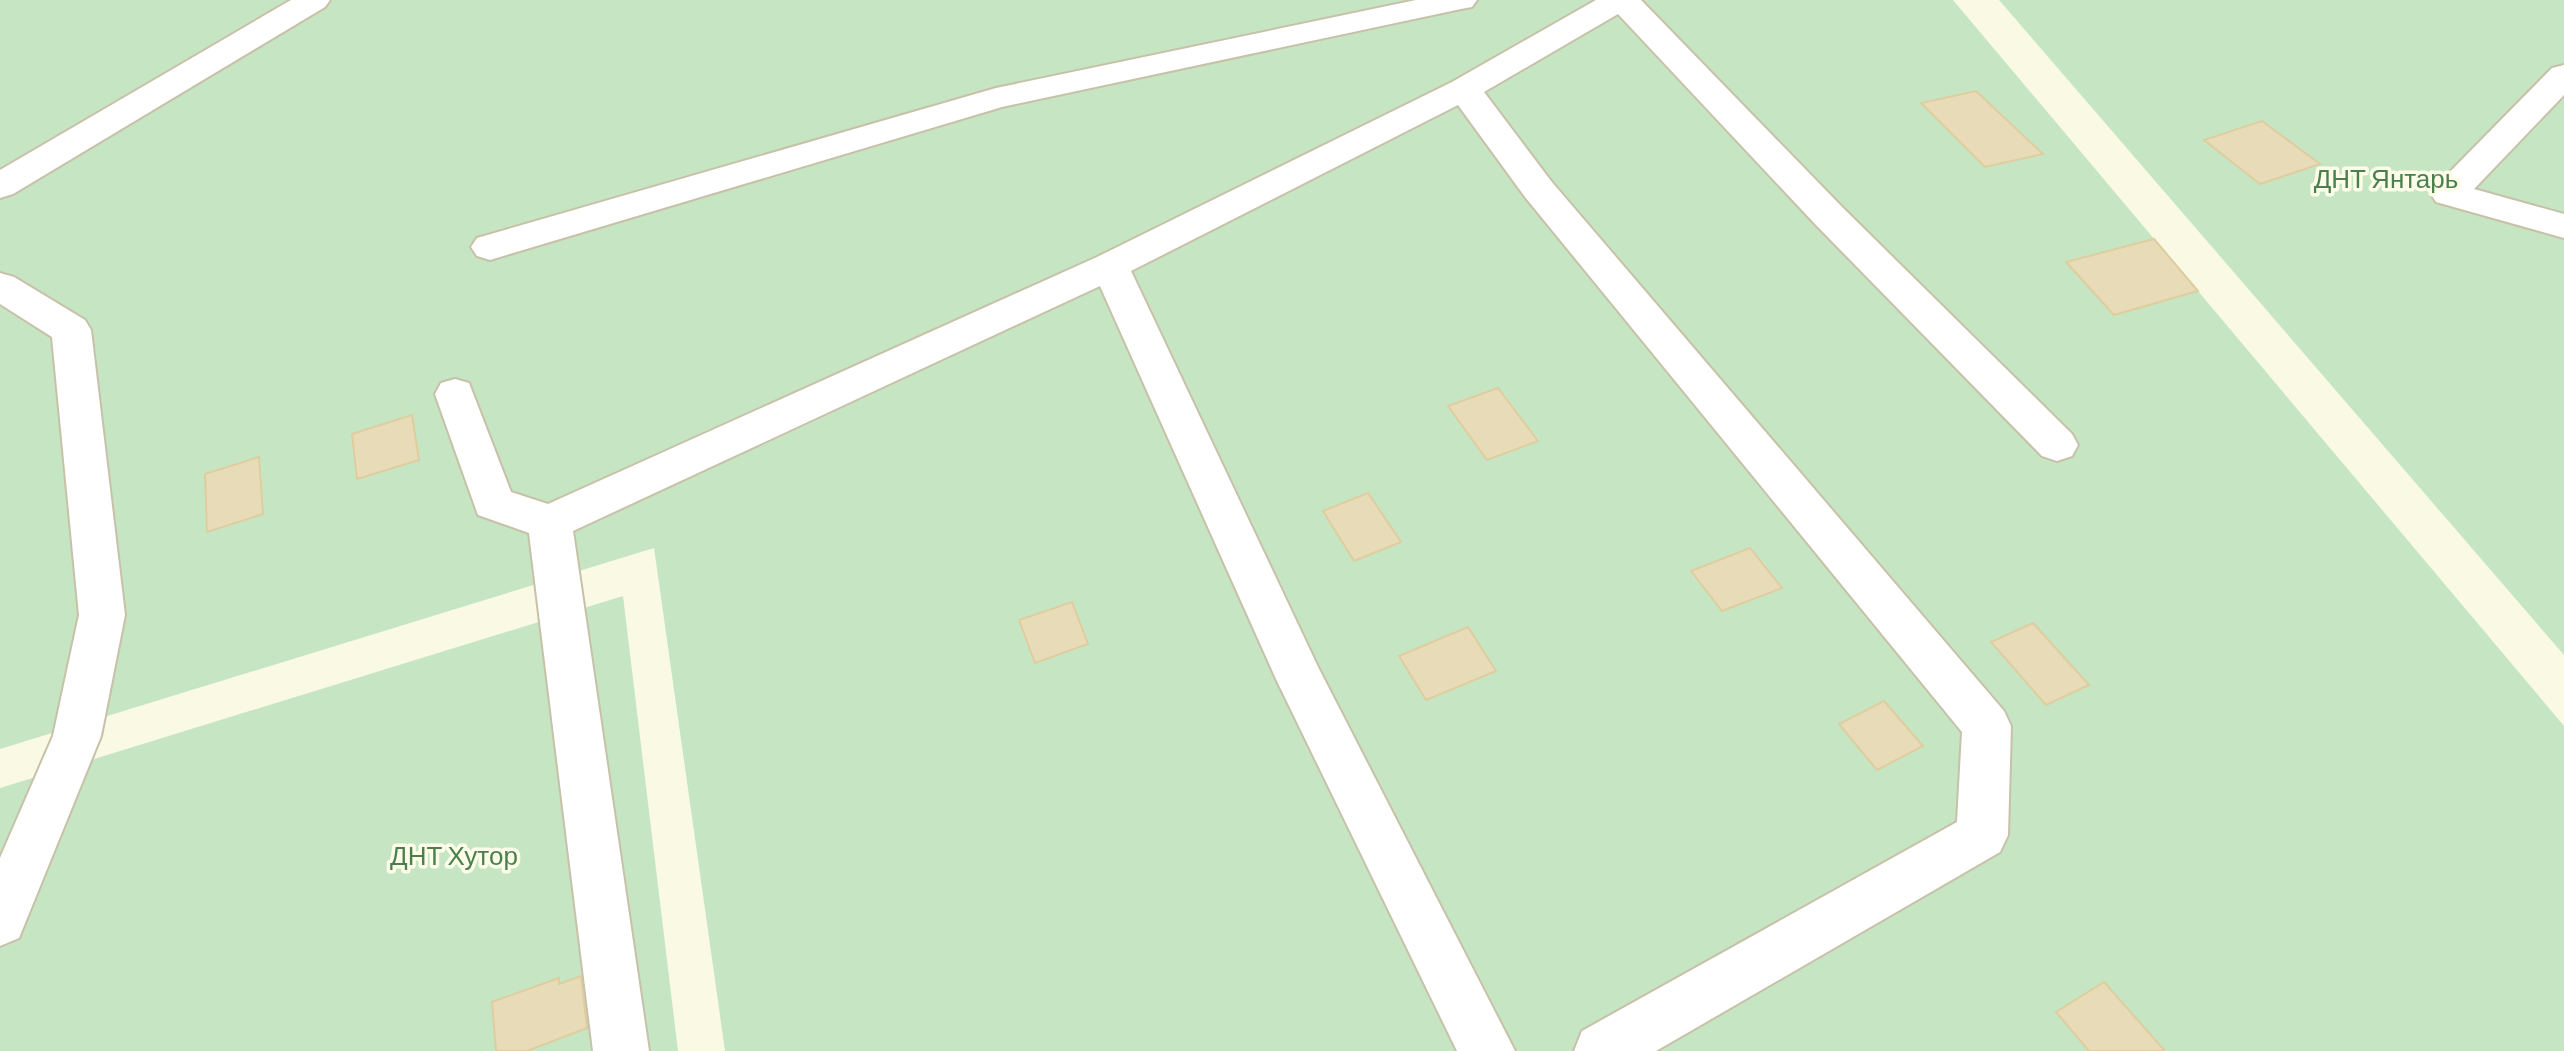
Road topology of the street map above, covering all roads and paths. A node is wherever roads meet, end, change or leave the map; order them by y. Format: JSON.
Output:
{"nodes":[{"id":1,"x":314,"y":0,"type":"edge"},
{"id":2,"x":1461,"y":0,"type":"edge"},
{"id":3,"x":1623,"y":0,"type":"edge"},
{"id":4,"x":2564,"y":75,"type":"edge"},
{"id":5,"x":1464,"y":89,"type":"junction"},
{"id":6,"x":0,"y":186,"type":"edge"},
{"id":7,"x":2564,"y":226,"type":"edge"},
{"id":8,"x":490,"y":247,"type":"dead end"},
{"id":9,"x":1110,"y":266,"type":"junction"},
{"id":10,"x":0,"y":286,"type":"edge"},
{"id":11,"x":455,"y":394,"type":"dead end"},
{"id":12,"x":2057,"y":445,"type":"dead end"},
{"id":13,"x":550,"y":522,"type":"junction"},
{"id":14,"x":0,"y":920,"type":"edge"},
{"id":15,"x":621,"y":1051,"type":"edge"},
{"id":16,"x":1487,"y":1051,"type":"edge"},
{"id":17,"x":1602,"y":1051,"type":"edge"}],
"edges":[{"from":1,"to":6,"type":"lane"},
{"from":2,"to":8,"type":"lane"},
{"from":3,"to":5,"type":"lane"},
{"from":3,"to":12,"type":"lane"},
{"from":4,"to":7,"type":"lane"},
{"from":5,"to":9,"type":"lane"},
{"from":5,"to":17,"type":"lane"},
{"from":9,"to":13,"type":"lane"},
{"from":9,"to":16,"type":"lane"},
{"from":10,"to":14,"type":"lane"},
{"from":11,"to":13,"type":"lane"},
{"from":13,"to":15,"type":"lane"}]}
